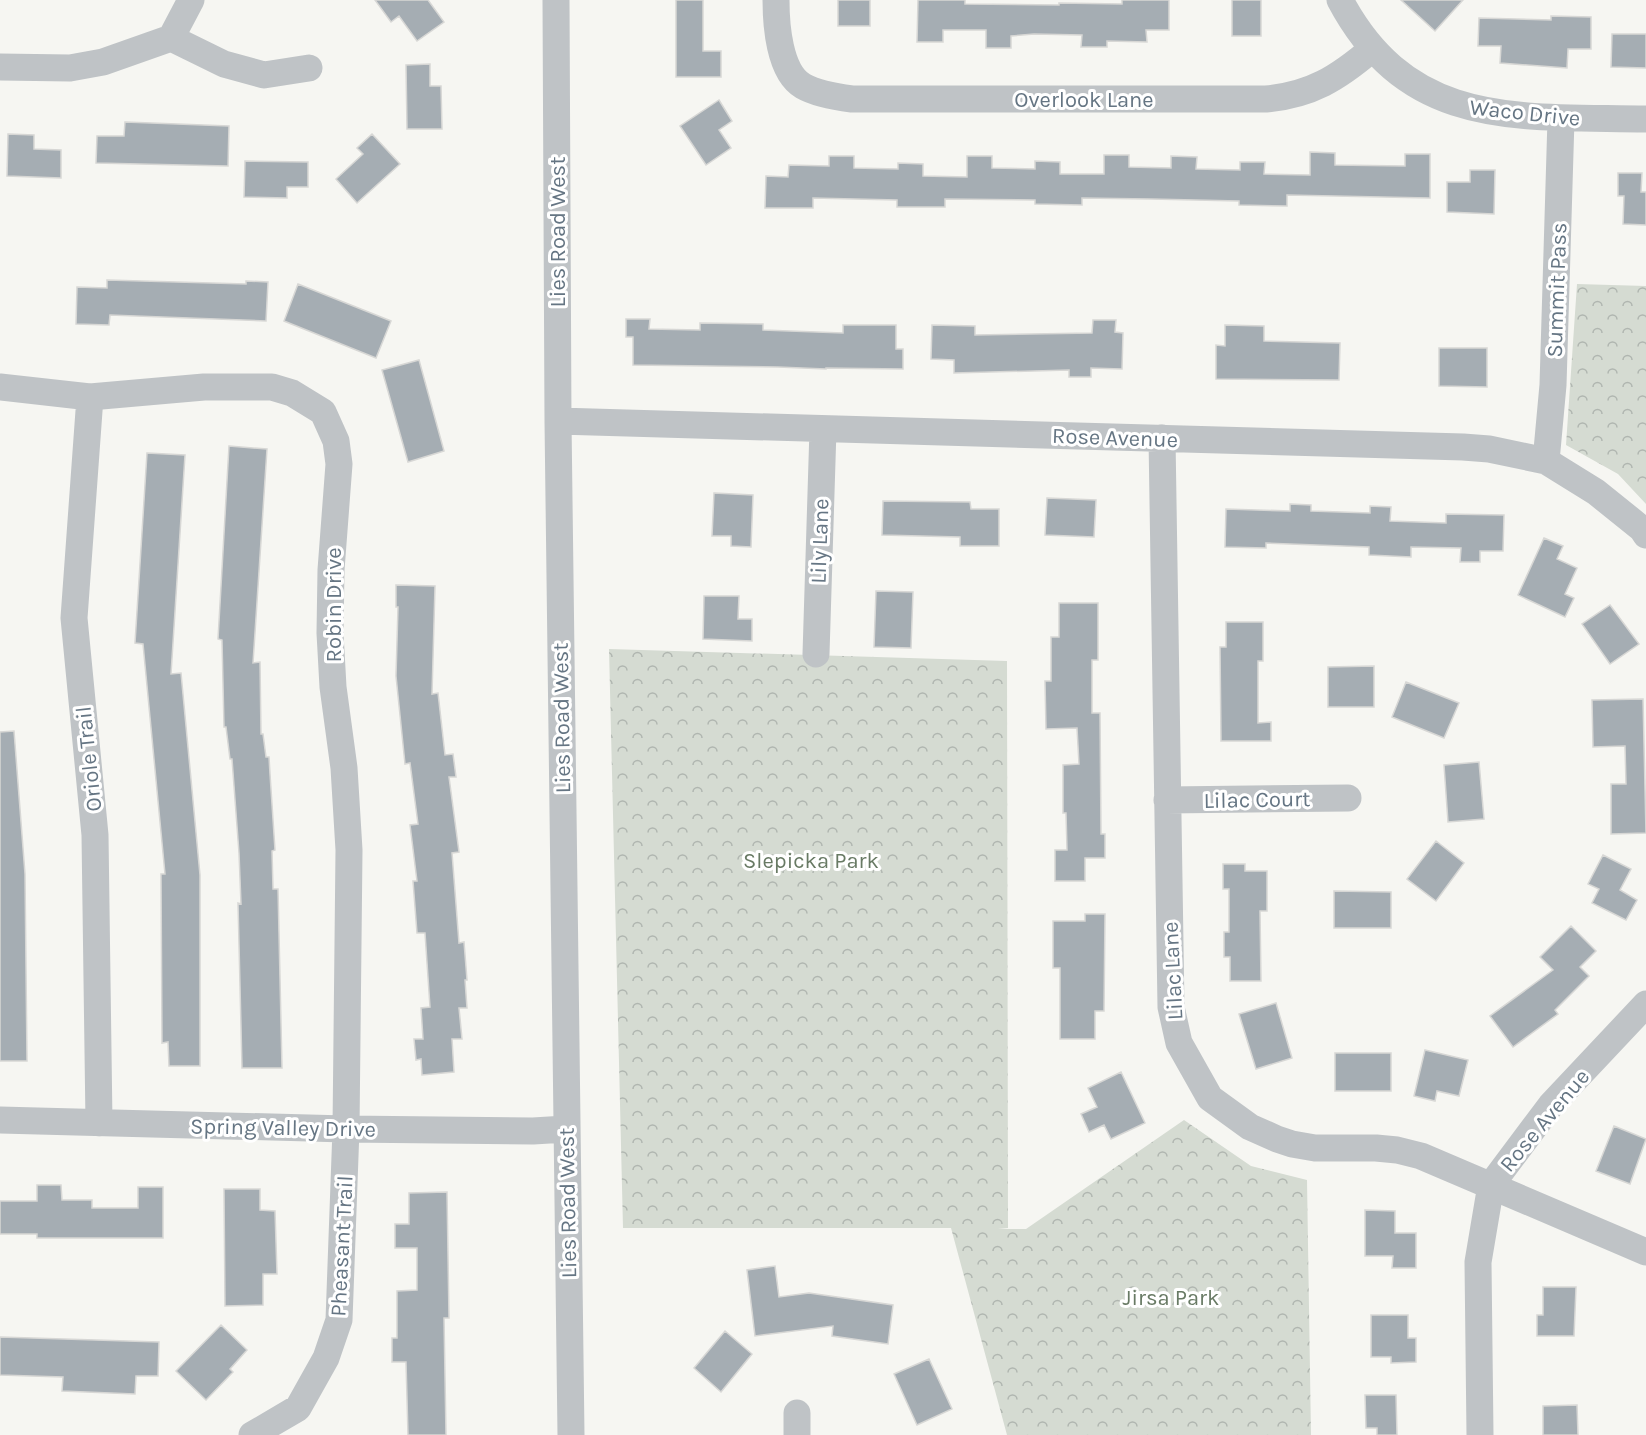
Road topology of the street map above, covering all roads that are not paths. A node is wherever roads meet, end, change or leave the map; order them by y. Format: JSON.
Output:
{"nodes":[{"id":1,"x":190,"y":0,"type":"edge"},
{"id":2,"x":556,"y":0,"type":"edge"},
{"id":3,"x":776,"y":0,"type":"edge"},
{"id":4,"x":1340,"y":0,"type":"edge"},
{"id":5,"x":171,"y":38,"type":"junction"},
{"id":6,"x":1372,"y":50,"type":"junction"},
{"id":7,"x":0,"y":67,"type":"edge"},
{"id":8,"x":309,"y":68,"type":"dead end"},
{"id":9,"x":1561,"y":118,"type":"junction"},
{"id":10,"x":1646,"y":119,"type":"edge"},
{"id":11,"x":0,"y":387,"type":"edge"},
{"id":12,"x":90,"y":397,"type":"junction"},
{"id":13,"x":558,"y":421,"type":"junction"},
{"id":14,"x":823,"y":429,"type":"junction"},
{"id":15,"x":1162,"y":438,"type":"junction"},
{"id":16,"x":1546,"y":461,"type":"junction"},
{"id":17,"x":1646,"y":535,"type":"edge"},
{"id":18,"x":816,"y":654,"type":"dead end"},
{"id":19,"x":1348,"y":798,"type":"dead end"},
{"id":20,"x":1167,"y":800,"type":"junction"},
{"id":21,"x":1646,"y":1004,"type":"edge"},
{"id":22,"x":0,"y":1120,"type":"edge"},
{"id":23,"x":99,"y":1123,"type":"junction"},
{"id":24,"x":346,"y":1129,"type":"junction"},
{"id":25,"x":566,"y":1130,"type":"junction"},
{"id":26,"x":1491,"y":1185,"type":"junction"},
{"id":27,"x":1646,"y":1252,"type":"edge"},
{"id":28,"x":252,"y":1435,"type":"edge"},
{"id":29,"x":570,"y":1435,"type":"edge"},
{"id":30,"x":1480,"y":1435,"type":"edge"}],
"edges":[{"from":1,"to":5,"type":"street"},
{"from":2,"to":13,"type":"street","name":"Lies Road West"},
{"from":3,"to":6,"type":"street","name":"Overlook Lane"},
{"from":4,"to":6,"type":"street","name":"Waco Drive"},
{"from":5,"to":7,"type":"street"},
{"from":5,"to":8,"type":"street"},
{"from":6,"to":9,"type":"street","name":"Waco Drive"},
{"from":9,"to":10,"type":"street","name":"Waco Drive"},
{"from":9,"to":16,"type":"street","name":"Summit Pass"},
{"from":11,"to":12,"type":"street","name":"Robin Drive"},
{"from":12,"to":23,"type":"street","name":"Oriole Trail"},
{"from":12,"to":24,"type":"street","name":"Robin Drive"},
{"from":13,"to":14,"type":"street","name":"Rose Avenue"},
{"from":13,"to":25,"type":"street","name":"Lies Road West"},
{"from":14,"to":15,"type":"street","name":"Rose Avenue"},
{"from":14,"to":18,"type":"street","name":"Lily Lane"},
{"from":15,"to":16,"type":"street","name":"Rose Avenue"},
{"from":15,"to":20,"type":"street","name":"Lilac Lane"},
{"from":16,"to":17,"type":"street","name":"Rose Avenue"},
{"from":19,"to":20,"type":"street","name":"Lilac Court"},
{"from":20,"to":26,"type":"street","name":"Lilac Lane"},
{"from":21,"to":26,"type":"street","name":"Rose Avenue"},
{"from":22,"to":23,"type":"street","name":"Spring Valley Drive"},
{"from":23,"to":24,"type":"street","name":"Spring Valley Drive"},
{"from":24,"to":25,"type":"street","name":"Spring Valley Drive"},
{"from":24,"to":28,"type":"street","name":"Pheasant Trail"},
{"from":25,"to":29,"type":"street","name":"Lies Road West"},
{"from":26,"to":27,"type":"street","name":"Lilac Lane"},
{"from":26,"to":30,"type":"street","name":"Rose Avenue"}]}
